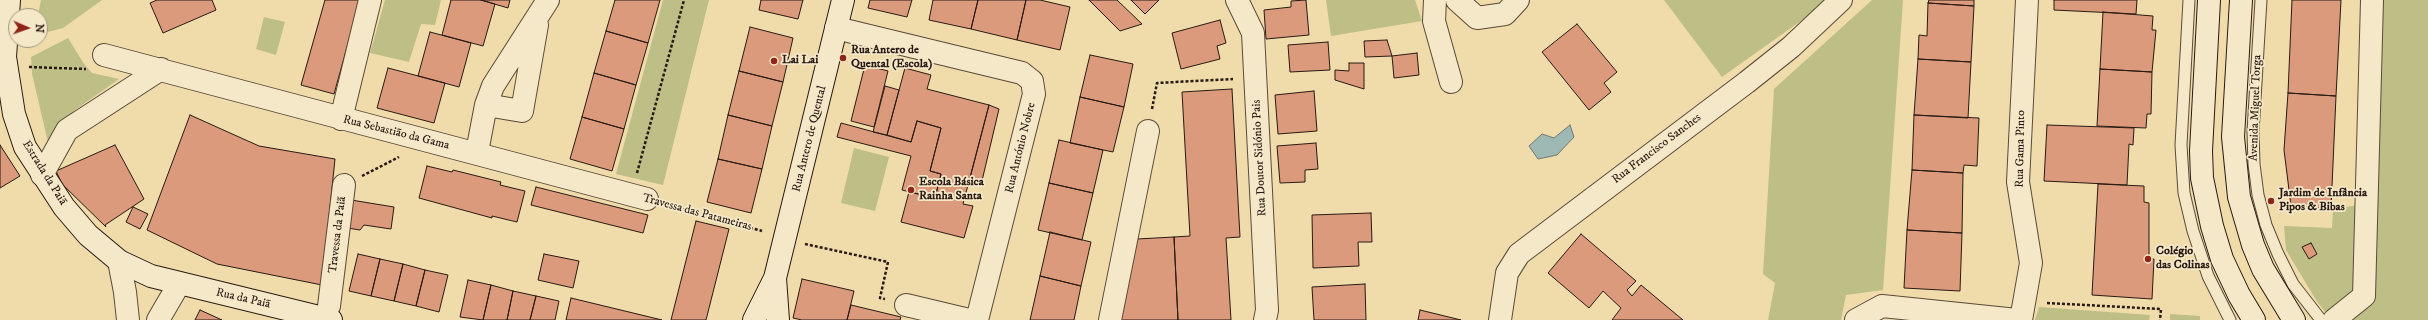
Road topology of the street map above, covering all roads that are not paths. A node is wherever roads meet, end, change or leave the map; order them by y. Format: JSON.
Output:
{"nodes":[{"id":1,"x":9,"y":0,"type":"edge"},
{"id":2,"x":370,"y":0,"type":"edge"},
{"id":3,"x":843,"y":0,"type":"edge"},
{"id":4,"x":1237,"y":0,"type":"edge"},
{"id":5,"x":1435,"y":0,"type":"edge"},
{"id":6,"x":1457,"y":0,"type":"edge"},
{"id":7,"x":1518,"y":0,"type":"edge"},
{"id":8,"x":1841,"y":0,"type":"edge"},
{"id":9,"x":2027,"y":0,"type":"edge"},
{"id":10,"x":2189,"y":0,"type":"edge"},
{"id":11,"x":2209,"y":0,"type":"edge"},
{"id":12,"x":2241,"y":0,"type":"edge"},
{"id":13,"x":2260,"y":0,"type":"edge"},
{"id":14,"x":2372,"y":0,"type":"edge"},
{"id":15,"x":544,"y":8,"type":"edge"},
{"id":16,"x":836,"y":28,"type":"junction"},
{"id":17,"x":104,"y":55,"type":"road end"},
{"id":18,"x":161,"y":69,"type":"junction"},
{"id":19,"x":1452,"y":82,"type":"dead end"},
{"id":20,"x":486,"y":105,"type":"junction"},
{"id":21,"x":341,"y":119,"type":"junction"},
{"id":22,"x":1148,"y":131,"type":"road end"},
{"id":23,"x":477,"y":152,"type":"junction"},
{"id":24,"x":42,"y":175,"type":"junction"},
{"id":25,"x":344,"y":185,"type":"road end"},
{"id":26,"x":639,"y":197,"type":"road end"},
{"id":27,"x":119,"y":262,"type":"junction"},
{"id":28,"x":775,"y":278,"type":"junction"},
{"id":29,"x":179,"y":284,"type":"junction"},
{"id":30,"x":906,"y":305,"type":"road end"},
{"id":31,"x":330,"y":313,"type":"edge"},
{"id":32,"x":2021,"y":314,"type":"edge"},
{"id":33,"x":1504,"y":318,"type":"edge"},
{"id":34,"x":128,"y":320,"type":"edge"},
{"id":35,"x":158,"y":320,"type":"edge"},
{"id":36,"x":754,"y":320,"type":"edge"},
{"id":37,"x":778,"y":320,"type":"edge"},
{"id":38,"x":969,"y":320,"type":"edge"},
{"id":39,"x":978,"y":320,"type":"edge"},
{"id":40,"x":1110,"y":320,"type":"edge"},
{"id":41,"x":1265,"y":320,"type":"edge"},
{"id":42,"x":1856,"y":320,"type":"edge"},
{"id":43,"x":2230,"y":320,"type":"edge"},
{"id":44,"x":2254,"y":320,"type":"edge"},
{"id":45,"x":2294,"y":320,"type":"edge"},
{"id":46,"x":2321,"y":320,"type":"edge"},
{"id":47,"x":2334,"y":320,"type":"edge"}],
"edges":[{"from":1,"to":24,"type":"street","name":"Estrada da Paiã"},
{"from":2,"to":21,"type":"street"},
{"from":3,"to":16,"type":"street","name":"Rua Antero de Quental"},
{"from":4,"to":41,"type":"street","name":"Rua Doutor Sidónio Pais"},
{"from":5,"to":19,"type":"street"},
{"from":6,"to":7,"type":"street"},
{"from":8,"to":33,"type":"street","name":"Rua Francisco Sanches"},
{"from":9,"to":32,"type":"street","name":"Rua Gama Pinto"},
{"from":10,"to":43,"type":"lane"},
{"from":11,"to":44,"type":"street"},
{"from":12,"to":45,"type":"street","name":"Avenida Miguel Torga"},
{"from":13,"to":46,"type":"lane","name":"Avenida Miguel Torga"},
{"from":14,"to":47,"type":"street"},
{"from":15,"to":20,"type":"street"},
{"from":15,"to":20,"type":"street"},
{"from":16,"to":28,"type":"street","name":"Rua Antero de Quental"},
{"from":16,"to":39,"type":"street","name":"Rua António Nobre"},
{"from":17,"to":18,"type":"street","name":"Rua Sebastião da Gama"},
{"from":18,"to":21,"type":"street","name":"Rua Sebastião da Gama"},
{"from":18,"to":24,"type":"street"},
{"from":20,"to":23,"type":"street"},
{"from":21,"to":23,"type":"street","name":"Rua Sebastião da Gama"},
{"from":22,"to":40,"type":"street"},
{"from":23,"to":26,"type":"street","name":"Rua Sebastião da Gama"},
{"from":24,"to":27,"type":"street","name":"Estrada da Paiã"},
{"from":25,"to":31,"type":"street","name":"Travessa da Paiã"},
{"from":27,"to":29,"type":"street","name":"Estrada da Paiã"},
{"from":27,"to":34,"type":"street"},
{"from":28,"to":36,"type":"street","name":"Rua Antero de Quental"},
{"from":28,"to":37,"type":"street","name":"Rua Antero de Quental"},
{"from":29,"to":31,"type":"street","name":"Rua da Paiã"},
{"from":29,"to":35,"type":"street"},
{"from":30,"to":38,"type":"street"},
{"from":32,"to":42,"type":"street"}]}
